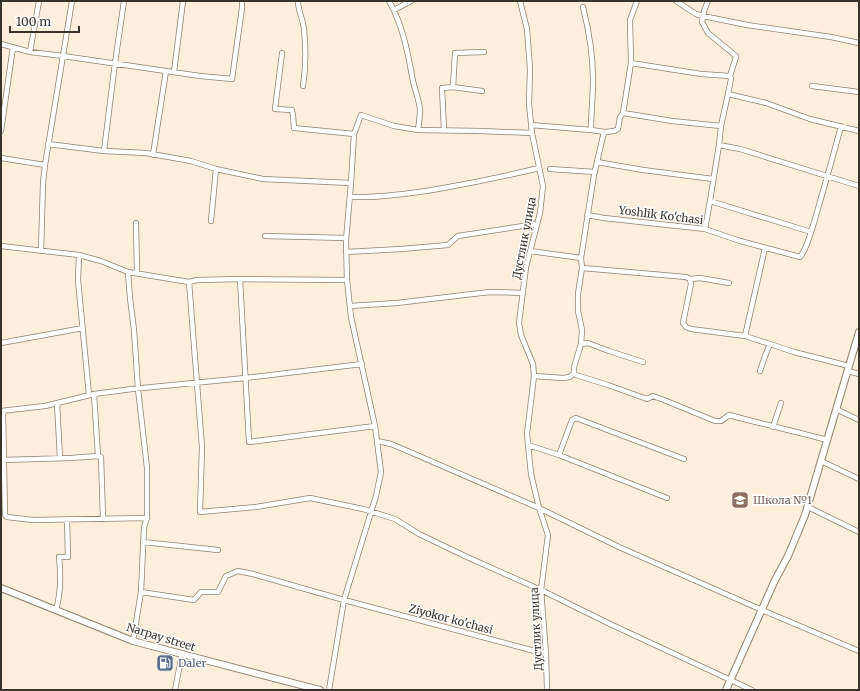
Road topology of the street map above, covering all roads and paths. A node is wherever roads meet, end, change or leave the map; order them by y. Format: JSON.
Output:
{"nodes":[{"id":1,"x":39,"y":1,"type":"edge"},
{"id":2,"x":72,"y":1,"type":"edge"},
{"id":3,"x":124,"y":1,"type":"edge"},
{"id":4,"x":183,"y":1,"type":"edge"},
{"id":5,"x":242,"y":1,"type":"edge"},
{"id":6,"x":298,"y":1,"type":"edge"},
{"id":7,"x":389,"y":1,"type":"edge"},
{"id":8,"x":411,"y":1,"type":"edge"},
{"id":9,"x":520,"y":1,"type":"edge"},
{"id":10,"x":637,"y":1,"type":"edge"},
{"id":11,"x":676,"y":1,"type":"edge"},
{"id":12,"x":708,"y":1,"type":"edge"},
{"id":13,"x":583,"y":7,"type":"dead end"},
{"id":14,"x":394,"y":10,"type":"junction"},
{"id":15,"x":703,"y":16,"type":"junction"},
{"id":16,"x":859,"y":43,"type":"edge"},
{"id":17,"x":1,"y":44,"type":"edge"},
{"id":18,"x":13,"y":47,"type":"junction"},
{"id":19,"x":30,"y":52,"type":"junction"},
{"id":20,"x":484,"y":52,"type":"dead end"},
{"id":21,"x":282,"y":53,"type":"dead end"},
{"id":22,"x":63,"y":56,"type":"junction"},
{"id":23,"x":115,"y":63,"type":"junction"},
{"id":24,"x":631,"y":63,"type":"junction"},
{"id":25,"x":166,"y":71,"type":"junction"},
{"id":26,"x":174,"y":72,"type":"junction"},
{"id":27,"x":730,"y":76,"type":"junction"},
{"id":28,"x":303,"y":86,"type":"dead end"},
{"id":29,"x":812,"y":86,"type":"dead end"},
{"id":30,"x":453,"y":88,"type":"junction"},
{"id":31,"x":482,"y":91,"type":"dead end"},
{"id":32,"x":859,"y":92,"type":"edge"},
{"id":33,"x":728,"y":94,"type":"junction"},
{"id":34,"x":623,"y":113,"type":"junction"},
{"id":35,"x":531,"y":125,"type":"junction"},
{"id":36,"x":721,"y":126,"type":"junction"},
{"id":37,"x":841,"y":126,"type":"junction"},
{"id":38,"x":418,"y":130,"type":"junction"},
{"id":39,"x":444,"y":130,"type":"junction"},
{"id":40,"x":591,"y":130,"type":"junction"},
{"id":41,"x":1,"y":131,"type":"edge"},
{"id":42,"x":859,"y":131,"type":"edge"},
{"id":43,"x":605,"y":132,"type":"junction"},
{"id":44,"x":532,"y":133,"type":"junction"},
{"id":45,"x":354,"y":134,"type":"junction"},
{"id":46,"x":48,"y":144,"type":"junction"},
{"id":47,"x":719,"y":145,"type":"junction"},
{"id":48,"x":104,"y":151,"type":"junction"},
{"id":49,"x":153,"y":154,"type":"junction"},
{"id":50,"x":1,"y":158,"type":"edge"},
{"id":51,"x":597,"y":162,"type":"junction"},
{"id":52,"x":45,"y":165,"type":"junction"},
{"id":53,"x":539,"y":168,"type":"junction"},
{"id":54,"x":216,"y":169,"type":"junction"},
{"id":55,"x":550,"y":169,"type":"dead end"},
{"id":56,"x":595,"y":172,"type":"junction"},
{"id":57,"x":828,"y":176,"type":"junction"},
{"id":58,"x":713,"y":179,"type":"junction"},
{"id":59,"x":351,"y":183,"type":"junction"},
{"id":60,"x":859,"y":186,"type":"edge"},
{"id":61,"x":350,"y":197,"type":"junction"},
{"id":62,"x":710,"y":200,"type":"junction"},
{"id":63,"x":587,"y":215,"type":"junction"},
{"id":64,"x":211,"y":220,"type":"dead end"},
{"id":65,"x":136,"y":223,"type":"dead end"},
{"id":66,"x":536,"y":224,"type":"junction"},
{"id":67,"x":705,"y":229,"type":"junction"},
{"id":68,"x":811,"y":232,"type":"junction"},
{"id":69,"x":265,"y":236,"type":"dead end"},
{"id":70,"x":346,"y":238,"type":"junction"},
{"id":71,"x":1,"y":246,"type":"edge"},
{"id":72,"x":765,"y":248,"type":"junction"},
{"id":73,"x":41,"y":251,"type":"junction"},
{"id":74,"x":530,"y":251,"type":"junction"},
{"id":75,"x":346,"y":252,"type":"junction"},
{"id":76,"x":79,"y":256,"type":"junction"},
{"id":77,"x":581,"y":258,"type":"junction"},
{"id":78,"x":582,"y":268,"type":"junction"},
{"id":79,"x":128,"y":272,"type":"junction"},
{"id":80,"x":137,"y":273,"type":"junction"},
{"id":81,"x":690,"y":279,"type":"junction"},
{"id":82,"x":240,"y":280,"type":"junction"},
{"id":83,"x":347,"y":280,"type":"junction"},
{"id":84,"x":189,"y":282,"type":"junction"},
{"id":85,"x":729,"y":284,"type":"dead end"},
{"id":86,"x":523,"y":293,"type":"junction"},
{"id":87,"x":350,"y":306,"type":"junction"},
{"id":88,"x":83,"y":328,"type":"junction"},
{"id":89,"x":859,"y":332,"type":"edge"},
{"id":90,"x":745,"y":336,"type":"junction"},
{"id":91,"x":1,"y":343,"type":"edge"},
{"id":92,"x":581,"y":344,"type":"junction"},
{"id":93,"x":770,"y":344,"type":"junction"},
{"id":94,"x":643,"y":362,"type":"dead end"},
{"id":95,"x":362,"y":364,"type":"junction"},
{"id":96,"x":848,"y":368,"type":"junction"},
{"id":97,"x":760,"y":371,"type":"dead end"},
{"id":98,"x":574,"y":372,"type":"junction"},
{"id":99,"x":859,"y":374,"type":"edge"},
{"id":100,"x":534,"y":376,"type":"junction"},
{"id":101,"x":245,"y":378,"type":"junction"},
{"id":102,"x":196,"y":383,"type":"junction"},
{"id":103,"x":138,"y":389,"type":"junction"},
{"id":104,"x":92,"y":395,"type":"junction"},
{"id":105,"x":57,"y":403,"type":"junction"},
{"id":106,"x":781,"y":403,"type":"dead end"},
{"id":107,"x":836,"y":409,"type":"junction"},
{"id":108,"x":2,"y":411,"type":"edge"},
{"id":109,"x":859,"y":420,"type":"edge"},
{"id":110,"x":375,"y":426,"type":"junction"},
{"id":111,"x":773,"y":426,"type":"junction"},
{"id":112,"x":827,"y":440,"type":"junction"},
{"id":113,"x":377,"y":441,"type":"junction"},
{"id":114,"x":528,"y":445,"type":"junction"},
{"id":115,"x":559,"y":455,"type":"junction"},
{"id":116,"x":98,"y":456,"type":"junction"},
{"id":117,"x":60,"y":458,"type":"junction"},
{"id":118,"x":684,"y":459,"type":"dead end"},
{"id":119,"x":3,"y":460,"type":"edge"},
{"id":120,"x":821,"y":462,"type":"junction"},
{"id":121,"x":859,"y":479,"type":"edge"},
{"id":122,"x":3,"y":488,"type":"edge"},
{"id":123,"x":667,"y":498,"type":"dead end"},
{"id":124,"x":808,"y":507,"type":"junction"},
{"id":125,"x":539,"y":508,"type":"junction"},
{"id":126,"x":370,"y":511,"type":"junction"},
{"id":127,"x":147,"y":518,"type":"junction"},
{"id":128,"x":103,"y":519,"type":"junction"},
{"id":129,"x":67,"y":520,"type":"junction"},
{"id":130,"x":859,"y":532,"type":"edge"},
{"id":131,"x":143,"y":542,"type":"junction"},
{"id":132,"x":218,"y":550,"type":"dead end"},
{"id":133,"x":1,"y":588,"type":"edge"},
{"id":134,"x":541,"y":590,"type":"junction"},
{"id":135,"x":141,"y":592,"type":"junction"},
{"id":136,"x":344,"y":600,"type":"junction"},
{"id":137,"x":56,"y":610,"type":"junction"},
{"id":138,"x":762,"y":610,"type":"junction"},
{"id":139,"x":133,"y":641,"type":"junction"},
{"id":140,"x":859,"y":651,"type":"edge"},
{"id":141,"x":182,"y":654,"type":"junction"},
{"id":142,"x":546,"y":654,"type":"junction"},
{"id":143,"x":731,"y":680,"type":"junction"},
{"id":144,"x":175,"y":690,"type":"edge"},
{"id":145,"x":320,"y":690,"type":"edge"},
{"id":146,"x":329,"y":690,"type":"edge"},
{"id":147,"x":547,"y":690,"type":"edge"},
{"id":148,"x":726,"y":690,"type":"edge"},
{"id":149,"x":752,"y":690,"type":"edge"}],
"edges":[{"from":1,"to":19,"type":"street"},
{"from":2,"to":22,"type":"street"},
{"from":3,"to":23,"type":"street"},
{"from":4,"to":26,"type":"street"},
{"from":5,"to":26,"type":"street"},
{"from":6,"to":28,"type":"street"},
{"from":7,"to":14,"type":"street"},
{"from":8,"to":14,"type":"street"},
{"from":9,"to":35,"type":"street","name":"Дустлик улица"},
{"from":10,"to":24,"type":"street"},
{"from":11,"to":15,"type":"street"},
{"from":12,"to":15,"type":"street"},
{"from":13,"to":40,"type":"street"},
{"from":14,"to":38,"type":"street"},
{"from":15,"to":16,"type":"street"},
{"from":15,"to":27,"type":"street"},
{"from":17,"to":18,"type":"street"},
{"from":18,"to":19,"type":"street"},
{"from":18,"to":41,"type":"street"},
{"from":19,"to":22,"type":"street"},
{"from":20,"to":30,"type":"street"},
{"from":21,"to":45,"type":"street"},
{"from":22,"to":23,"type":"street"},
{"from":22,"to":46,"type":"street"},
{"from":23,"to":25,"type":"street"},
{"from":23,"to":48,"type":"street"},
{"from":24,"to":27,"type":"street"},
{"from":24,"to":34,"type":"street"},
{"from":25,"to":26,"type":"street"},
{"from":25,"to":49,"type":"street"},
{"from":27,"to":33,"type":"street"},
{"from":29,"to":32,"type":"street"},
{"from":30,"to":31,"type":"street"},
{"from":30,"to":39,"type":"street"},
{"from":33,"to":36,"type":"street"},
{"from":33,"to":37,"type":"street"},
{"from":34,"to":36,"type":"street"},
{"from":34,"to":43,"type":"street"},
{"from":35,"to":40,"type":"street"},
{"from":35,"to":44,"type":"street","name":"Дустлик улица"},
{"from":36,"to":47,"type":"street"},
{"from":37,"to":42,"type":"street"},
{"from":37,"to":57,"type":"street"},
{"from":38,"to":39,"type":"street"},
{"from":38,"to":45,"type":"street"},
{"from":39,"to":44,"type":"street"},
{"from":40,"to":43,"type":"street"},
{"from":43,"to":51,"type":"street"},
{"from":44,"to":53,"type":"street","name":"Дустлик улица"},
{"from":45,"to":59,"type":"street"},
{"from":46,"to":48,"type":"street"},
{"from":46,"to":52,"type":"street"},
{"from":47,"to":57,"type":"street"},
{"from":47,"to":58,"type":"street"},
{"from":48,"to":49,"type":"street"},
{"from":49,"to":54,"type":"street"},
{"from":50,"to":52,"type":"street"},
{"from":51,"to":56,"type":"street"},
{"from":51,"to":58,"type":"street"},
{"from":52,"to":73,"type":"street"},
{"from":53,"to":61,"type":"street"},
{"from":53,"to":66,"type":"street","name":"Дустлик улица"},
{"from":54,"to":59,"type":"street"},
{"from":54,"to":64,"type":"street"},
{"from":55,"to":56,"type":"street"},
{"from":56,"to":63,"type":"street"},
{"from":57,"to":60,"type":"street"},
{"from":57,"to":68,"type":"street"},
{"from":58,"to":62,"type":"street"},
{"from":59,"to":61,"type":"street"},
{"from":61,"to":70,"type":"street"},
{"from":62,"to":67,"type":"street"},
{"from":62,"to":68,"type":"street"},
{"from":63,"to":67,"type":"street","name":"Yoshlik Ko'chasi"},
{"from":63,"to":77,"type":"street"},
{"from":65,"to":80,"type":"street"},
{"from":66,"to":74,"type":"street","name":"Дустлик улица"},
{"from":66,"to":75,"type":"street"},
{"from":67,"to":72,"type":"street","name":"Yoshlik Ko'chasi"},
{"from":68,"to":72,"type":"street","name":"Yoshlik Ko'chasi"},
{"from":69,"to":70,"type":"street"},
{"from":70,"to":75,"type":"street"},
{"from":71,"to":73,"type":"street"},
{"from":72,"to":90,"type":"street"},
{"from":73,"to":76,"type":"street"},
{"from":74,"to":77,"type":"street"},
{"from":74,"to":86,"type":"street","name":"Дустлик улица"},
{"from":75,"to":83,"type":"street"},
{"from":76,"to":79,"type":"street"},
{"from":76,"to":88,"type":"street"},
{"from":77,"to":78,"type":"street"},
{"from":78,"to":81,"type":"street"},
{"from":78,"to":92,"type":"street"},
{"from":79,"to":80,"type":"street"},
{"from":79,"to":103,"type":"street"},
{"from":80,"to":84,"type":"street"},
{"from":81,"to":85,"type":"street"},
{"from":81,"to":90,"type":"street"},
{"from":82,"to":83,"type":"street"},
{"from":82,"to":84,"type":"street"},
{"from":82,"to":101,"type":"street"},
{"from":83,"to":87,"type":"street"},
{"from":84,"to":102,"type":"street"},
{"from":86,"to":87,"type":"street"},
{"from":86,"to":100,"type":"street","name":"Дустлик улица"},
{"from":87,"to":95,"type":"street"},
{"from":88,"to":91,"type":"street"},
{"from":88,"to":104,"type":"street"},
{"from":89,"to":96,"type":"street"},
{"from":90,"to":93,"type":"street"},
{"from":92,"to":94,"type":"street"},
{"from":92,"to":98,"type":"street"},
{"from":93,"to":96,"type":"street"},
{"from":93,"to":97,"type":"street"},
{"from":95,"to":101,"type":"street"},
{"from":95,"to":110,"type":"street"},
{"from":96,"to":99,"type":"street"},
{"from":96,"to":107,"type":"street"},
{"from":98,"to":100,"type":"street"},
{"from":98,"to":111,"type":"street"},
{"from":100,"to":114,"type":"street","name":"Дустлик улица"},
{"from":101,"to":102,"type":"street"},
{"from":101,"to":110,"type":"street"},
{"from":102,"to":103,"type":"street"},
{"from":102,"to":126,"type":"street"},
{"from":103,"to":104,"type":"street"},
{"from":103,"to":127,"type":"street"},
{"from":104,"to":105,"type":"street"},
{"from":104,"to":116,"type":"street"},
{"from":105,"to":108,"type":"street"},
{"from":105,"to":117,"type":"street"},
{"from":106,"to":111,"type":"street"},
{"from":107,"to":109,"type":"street"},
{"from":107,"to":112,"type":"street"},
{"from":108,"to":119,"type":"street"},
{"from":110,"to":113,"type":"street"},
{"from":111,"to":112,"type":"street"},
{"from":112,"to":120,"type":"street"},
{"from":113,"to":125,"type":"street"},
{"from":113,"to":126,"type":"street"},
{"from":114,"to":115,"type":"street"},
{"from":114,"to":125,"type":"street","name":"Дустлик улица"},
{"from":115,"to":118,"type":"street"},
{"from":115,"to":123,"type":"street"},
{"from":116,"to":117,"type":"street"},
{"from":116,"to":128,"type":"street"},
{"from":117,"to":119,"type":"street"},
{"from":119,"to":122,"type":"street"},
{"from":120,"to":121,"type":"street"},
{"from":120,"to":124,"type":"street"},
{"from":122,"to":129,"type":"street"},
{"from":124,"to":130,"type":"street"},
{"from":124,"to":138,"type":"street"},
{"from":125,"to":134,"type":"street","name":"Дустлик улица"},
{"from":125,"to":138,"type":"street"},
{"from":126,"to":134,"type":"street"},
{"from":126,"to":136,"type":"street"},
{"from":127,"to":128,"type":"street"},
{"from":127,"to":131,"type":"street"},
{"from":128,"to":129,"type":"street"},
{"from":129,"to":137,"type":"street"},
{"from":131,"to":132,"type":"street"},
{"from":131,"to":135,"type":"street"},
{"from":133,"to":137,"type":"street","name":"Narpay street"},
{"from":134,"to":142,"type":"street","name":"Дустлик улица"},
{"from":134,"to":143,"type":"street"},
{"from":135,"to":136,"type":"street","name":"Ziyokor ko'chasi"},
{"from":135,"to":139,"type":"street"},
{"from":136,"to":142,"type":"street","name":"Ziyokor ko'chasi"},
{"from":136,"to":146,"type":"street"},
{"from":137,"to":139,"type":"street","name":"Narpay street"},
{"from":138,"to":140,"type":"street"},
{"from":138,"to":143,"type":"street"},
{"from":139,"to":141,"type":"street","name":"Narpay street"},
{"from":141,"to":144,"type":"street"},
{"from":141,"to":145,"type":"street","name":"Narpay street"},
{"from":142,"to":147,"type":"street","name":"Дустлик улица"},
{"from":143,"to":148,"type":"street"},
{"from":143,"to":149,"type":"street"}]}
